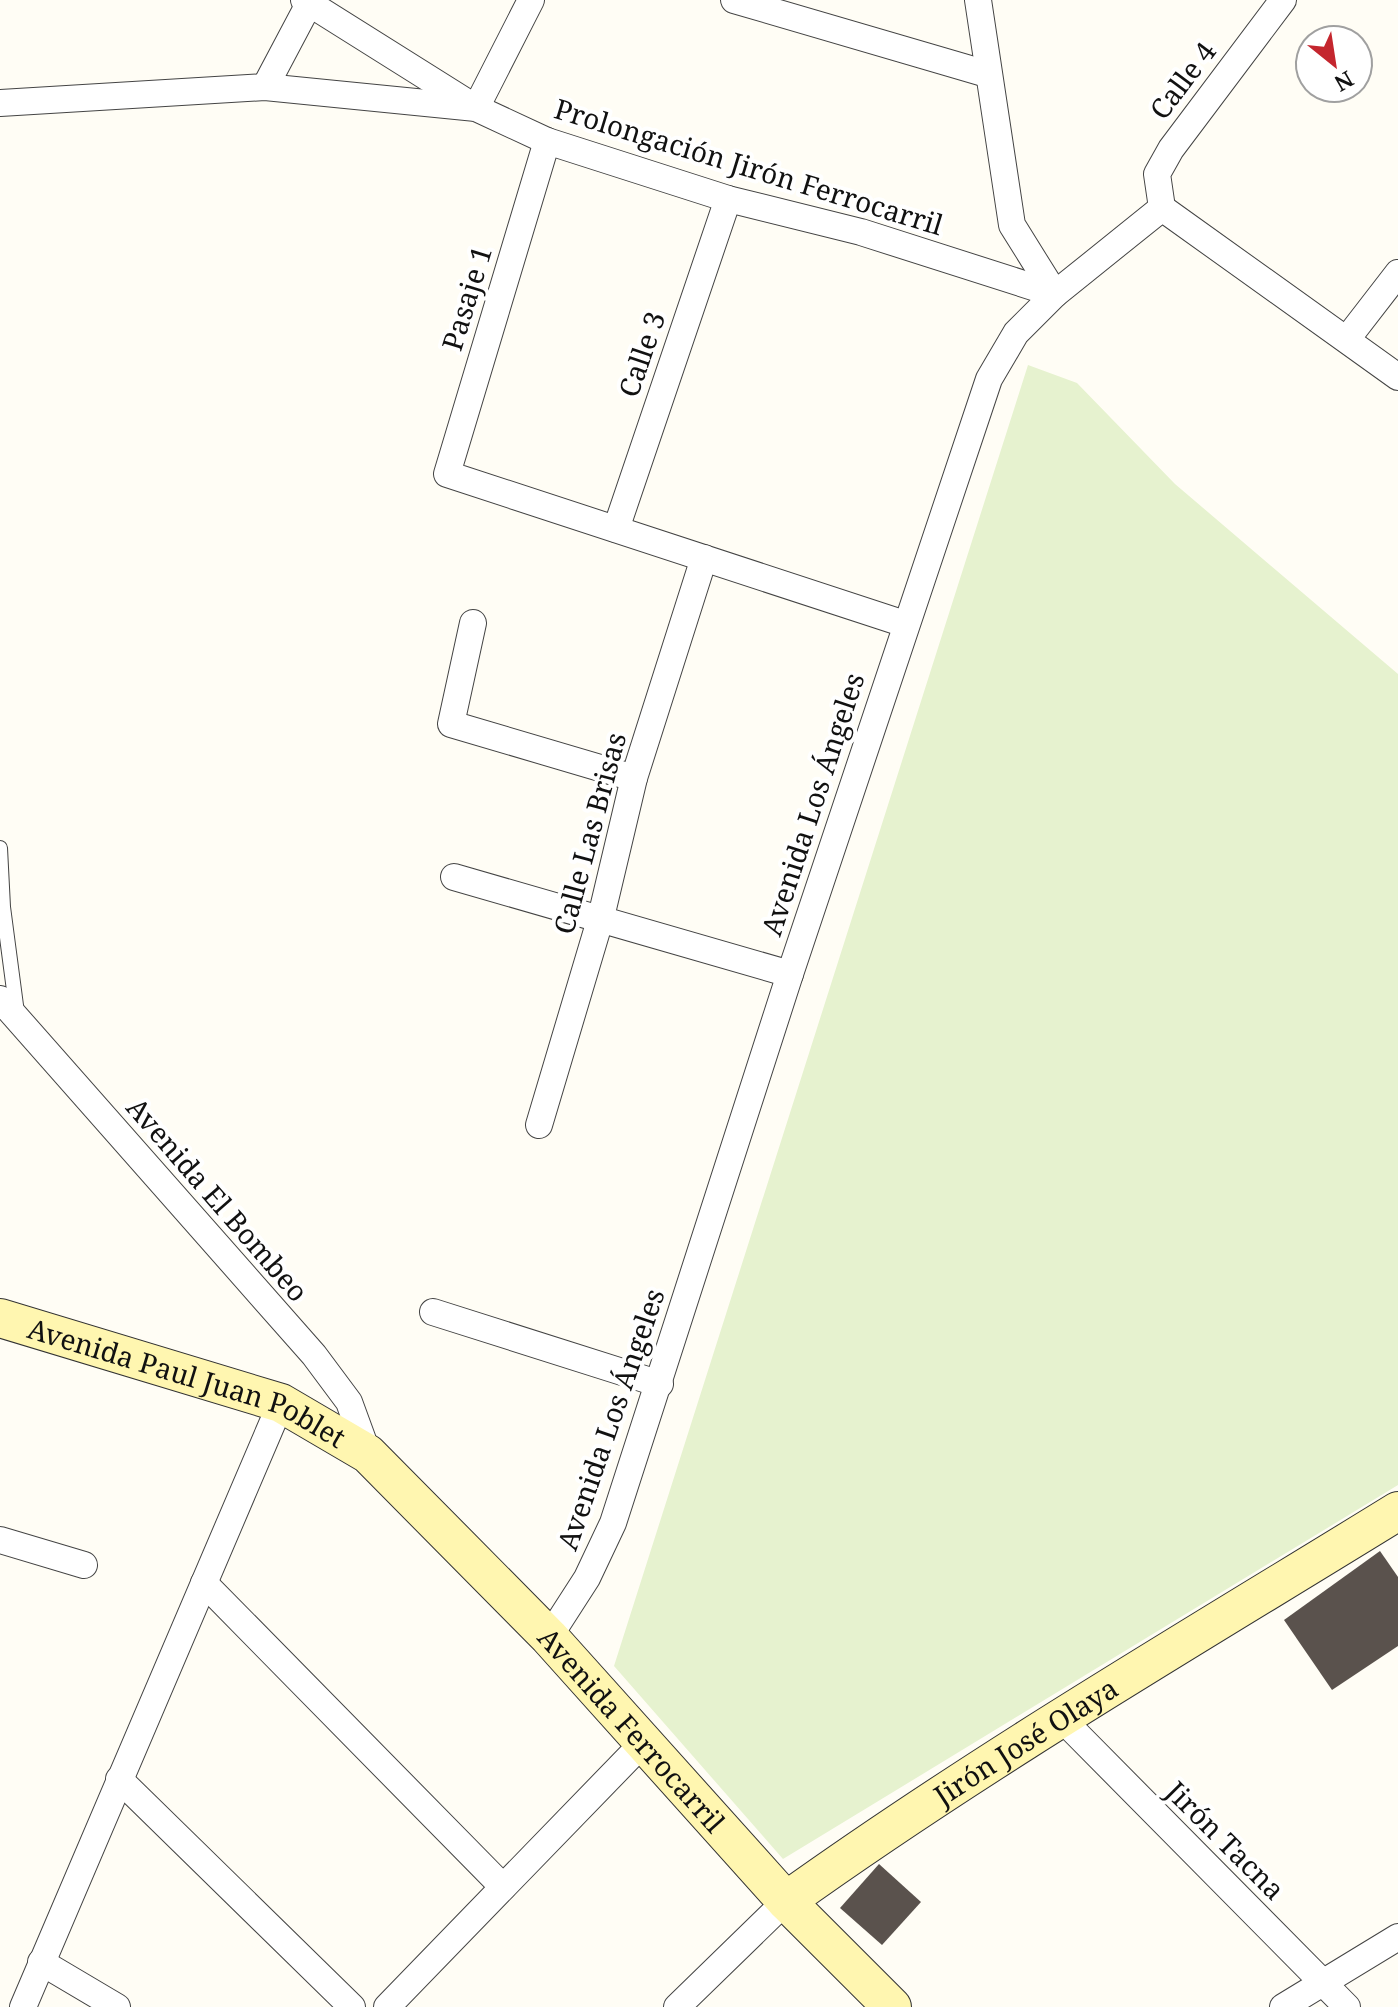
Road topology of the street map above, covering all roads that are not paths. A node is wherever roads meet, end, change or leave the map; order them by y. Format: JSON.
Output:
{"nodes":[{"id":1,"x":531,"y":0,"type":"edge"},
{"id":2,"x":734,"y":0,"type":"edge"},
{"id":3,"x":978,"y":0,"type":"edge"},
{"id":4,"x":308,"y":1,"type":"edge"},
{"id":5,"x":1275,"y":3,"type":"edge"},
{"id":6,"x":987,"y":74,"type":"junction"},
{"id":7,"x":265,"y":87,"type":"junction"},
{"id":8,"x":0,"y":103,"type":"edge"},
{"id":9,"x":476,"y":108,"type":"junction"},
{"id":10,"x":547,"y":141,"type":"junction"},
{"id":11,"x":728,"y":199,"type":"junction"},
{"id":12,"x":1162,"y":208,"type":"junction"},
{"id":13,"x":1398,"y":273,"type":"edge"},
{"id":14,"x":1055,"y":294,"type":"junction"},
{"id":15,"x":1347,"y":339,"type":"junction"},
{"id":16,"x":1398,"y":377,"type":"edge"},
{"id":17,"x":616,"y":529,"type":"junction"},
{"id":18,"x":704,"y":558,"type":"junction"},
{"id":19,"x":473,"y":623,"type":"dead end"},
{"id":20,"x":905,"y":624,"type":"junction"},
{"id":21,"x":634,"y":778,"type":"junction"},
{"id":22,"x":0,"y":848,"type":"edge"},
{"id":23,"x":454,"y":877,"type":"dead end"},
{"id":24,"x":601,"y":917,"type":"junction"},
{"id":25,"x":790,"y":974,"type":"junction"},
{"id":26,"x":0,"y":999,"type":"edge"},
{"id":27,"x":18,"y":1021,"type":"junction"},
{"id":28,"x":539,"y":1125,"type":"dead end"},
{"id":29,"x":433,"y":1312,"type":"dead end"},
{"id":30,"x":0,"y":1318,"type":"edge"},
{"id":31,"x":660,"y":1384,"type":"junction"},
{"id":32,"x":281,"y":1403,"type":"junction"},
{"id":33,"x":368,"y":1454,"type":"junction"},
{"id":34,"x":1398,"y":1511,"type":"edge"},
{"id":35,"x":0,"y":1540,"type":"edge"},
{"id":36,"x":84,"y":1565,"type":"dead end"},
{"id":37,"x":204,"y":1583,"type":"junction"},
{"id":38,"x":549,"y":1637,"type":"junction"},
{"id":39,"x":1061,"y":1718,"type":"junction"},
{"id":40,"x":645,"y":1741,"type":"junction"},
{"id":41,"x":119,"y":1779,"type":"junction"},
{"id":42,"x":503,"y":1887,"type":"junction"},
{"id":43,"x":786,"y":1901,"type":"junction"},
{"id":44,"x":1398,"y":1937,"type":"edge"},
{"id":45,"x":41,"y":1962,"type":"junction"},
{"id":46,"x":1323,"y":1983,"type":"junction"},
{"id":47,"x":23,"y":2007,"type":"edge"},
{"id":48,"x":117,"y":2007,"type":"edge"},
{"id":49,"x":352,"y":2007,"type":"edge"},
{"id":50,"x":387,"y":2007,"type":"edge"},
{"id":51,"x":677,"y":2007,"type":"edge"},
{"id":52,"x":892,"y":2007,"type":"edge"},
{"id":53,"x":1283,"y":2007,"type":"edge"},
{"id":54,"x":1347,"y":2007,"type":"edge"}],
"edges":[{"from":1,"to":9,"type":"street"},
{"from":2,"to":6,"type":"street"},
{"from":3,"to":6,"type":"street"},
{"from":4,"to":7,"type":"street"},
{"from":4,"to":9,"type":"street"},
{"from":5,"to":12,"type":"street","name":"Calle 4"},
{"from":6,"to":14,"type":"street"},
{"from":7,"to":8,"type":"street","name":"Prolongación Jirón Ferrocarril"},
{"from":7,"to":9,"type":"street","name":"Prolongación Jirón Ferrocarril"},
{"from":9,"to":10,"type":"street","name":"Prolongación Jirón Ferrocarril"},
{"from":10,"to":11,"type":"street","name":"Prolongación Jirón Ferrocarril"},
{"from":10,"to":17,"type":"street","name":"Pasaje 1"},
{"from":11,"to":14,"type":"street","name":"Prolongación Jirón Ferrocarril"},
{"from":11,"to":17,"type":"street","name":"Calle 3"},
{"from":12,"to":14,"type":"street"},
{"from":12,"to":15,"type":"street"},
{"from":13,"to":15,"type":"street"},
{"from":14,"to":20,"type":"street","name":"Avenida Los Ángeles"},
{"from":15,"to":16,"type":"street"},
{"from":17,"to":18,"type":"street"},
{"from":18,"to":20,"type":"street"},
{"from":18,"to":21,"type":"street","name":"Calle Las Brisas"},
{"from":19,"to":21,"type":"street"},
{"from":20,"to":25,"type":"street","name":"Avenida Los Ángeles"},
{"from":21,"to":24,"type":"street","name":"Calle Las Brisas"},
{"from":22,"to":27,"type":"lane"},
{"from":23,"to":24,"type":"street"},
{"from":24,"to":25,"type":"street"},
{"from":24,"to":28,"type":"street","name":"Calle Las Brisas"},
{"from":25,"to":31,"type":"street","name":"Avenida Los Ángeles"},
{"from":26,"to":27,"type":"street","name":"Avenida El Bombeo"},
{"from":27,"to":33,"type":"street","name":"Avenida El Bombeo"},
{"from":29,"to":31,"type":"street"},
{"from":30,"to":32,"type":"street","name":"Avenida Paul Juan Poblet"},
{"from":31,"to":38,"type":"street","name":"Avenida Los Ángeles"},
{"from":32,"to":33,"type":"street","name":"Avenida Paul Juan Poblet"},
{"from":32,"to":37,"type":"street"},
{"from":33,"to":38,"type":"street","name":"Avenida Ferrocarril"},
{"from":34,"to":39,"type":"street","name":"Jirón José Olaya"},
{"from":35,"to":36,"type":"street"},
{"from":37,"to":41,"type":"street"},
{"from":37,"to":42,"type":"street"},
{"from":38,"to":40,"type":"street","name":"Avenida Ferrocarril"},
{"from":39,"to":43,"type":"street","name":"Jirón José Olaya"},
{"from":39,"to":46,"type":"street","name":"Jirón Tacna"},
{"from":40,"to":42,"type":"street"},
{"from":40,"to":43,"type":"street","name":"Avenida Ferrocarril"},
{"from":41,"to":45,"type":"street"},
{"from":41,"to":49,"type":"street"},
{"from":42,"to":50,"type":"street"},
{"from":43,"to":51,"type":"street","name":"Jirón José Olaya"},
{"from":43,"to":52,"type":"street","name":"Avenida Ferrocarril"},
{"from":44,"to":46,"type":"street"},
{"from":45,"to":47,"type":"street"},
{"from":45,"to":48,"type":"street"},
{"from":46,"to":53,"type":"street"},
{"from":46,"to":54,"type":"street","name":"Jirón Tacna"}]}
